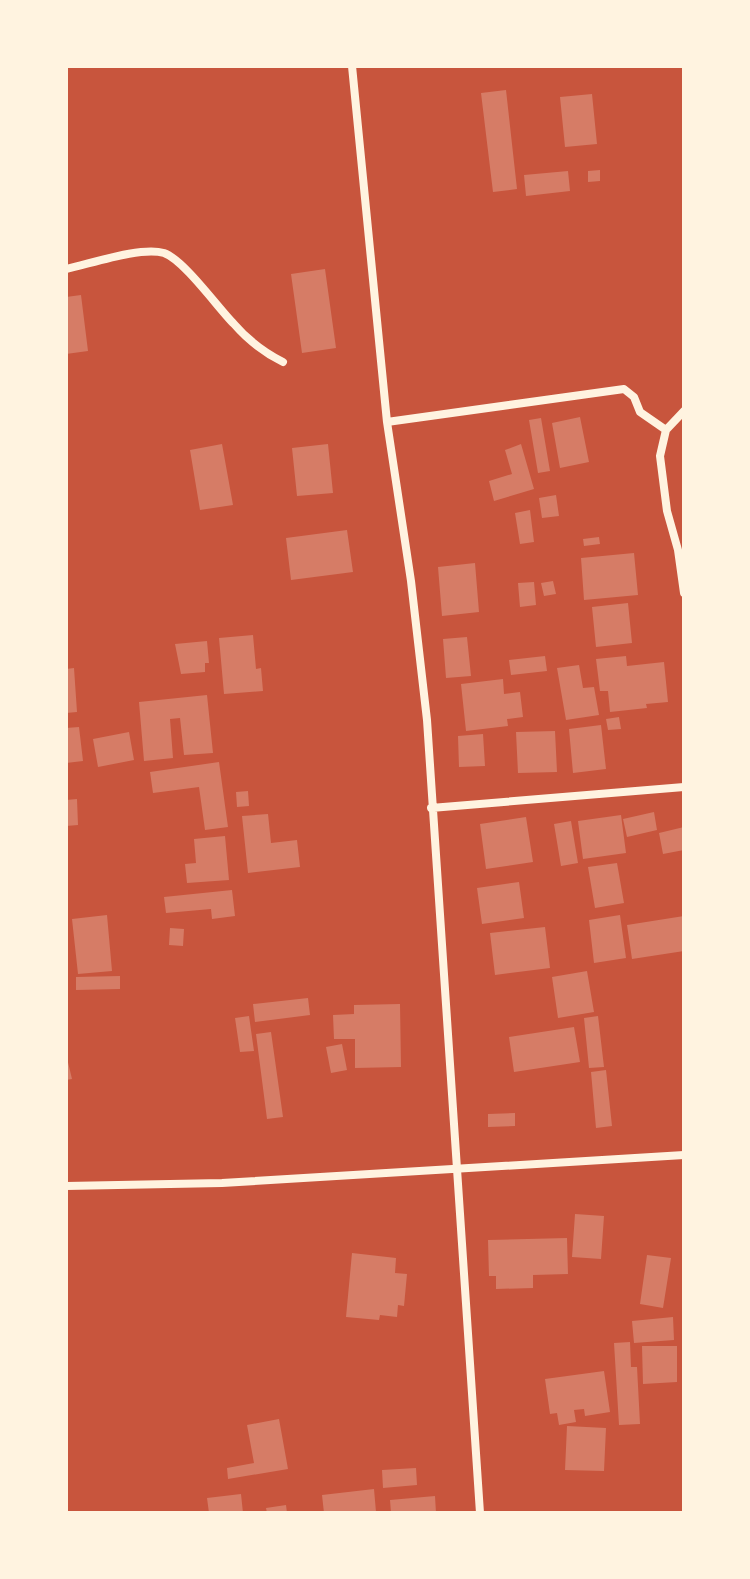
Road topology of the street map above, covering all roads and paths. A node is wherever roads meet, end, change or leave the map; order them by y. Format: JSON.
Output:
{"nodes":[{"id":1,"x":352,"y":66,"type":"edge"},
{"id":2,"x":66,"y":269,"type":"edge"},
{"id":3,"x":283,"y":362,"type":"dead end"},
{"id":4,"x":684,"y":411,"type":"edge"},
{"id":5,"x":387,"y":422,"type":"junction"},
{"id":6,"x":666,"y":430,"type":"junction"},
{"id":7,"x":684,"y":593,"type":"edge"},
{"id":8,"x":684,"y":787,"type":"edge"},
{"id":9,"x":431,"y":808,"type":"junction"},
{"id":10,"x":684,"y":1155,"type":"edge"},
{"id":11,"x":459,"y":1167,"type":"junction"},
{"id":12,"x":66,"y":1186,"type":"edge"},
{"id":13,"x":480,"y":1513,"type":"edge"}],
"edges":[{"from":1,"to":5,"type":"street"},
{"from":2,"to":3,"type":"street"},
{"from":4,"to":6,"type":"street"},
{"from":5,"to":6,"type":"street"},
{"from":5,"to":9,"type":"street"},
{"from":6,"to":7,"type":"street"},
{"from":8,"to":9,"type":"street"},
{"from":9,"to":11,"type":"street"},
{"from":10,"to":11,"type":"street"},
{"from":11,"to":12,"type":"street"},
{"from":11,"to":13,"type":"street"}]}
